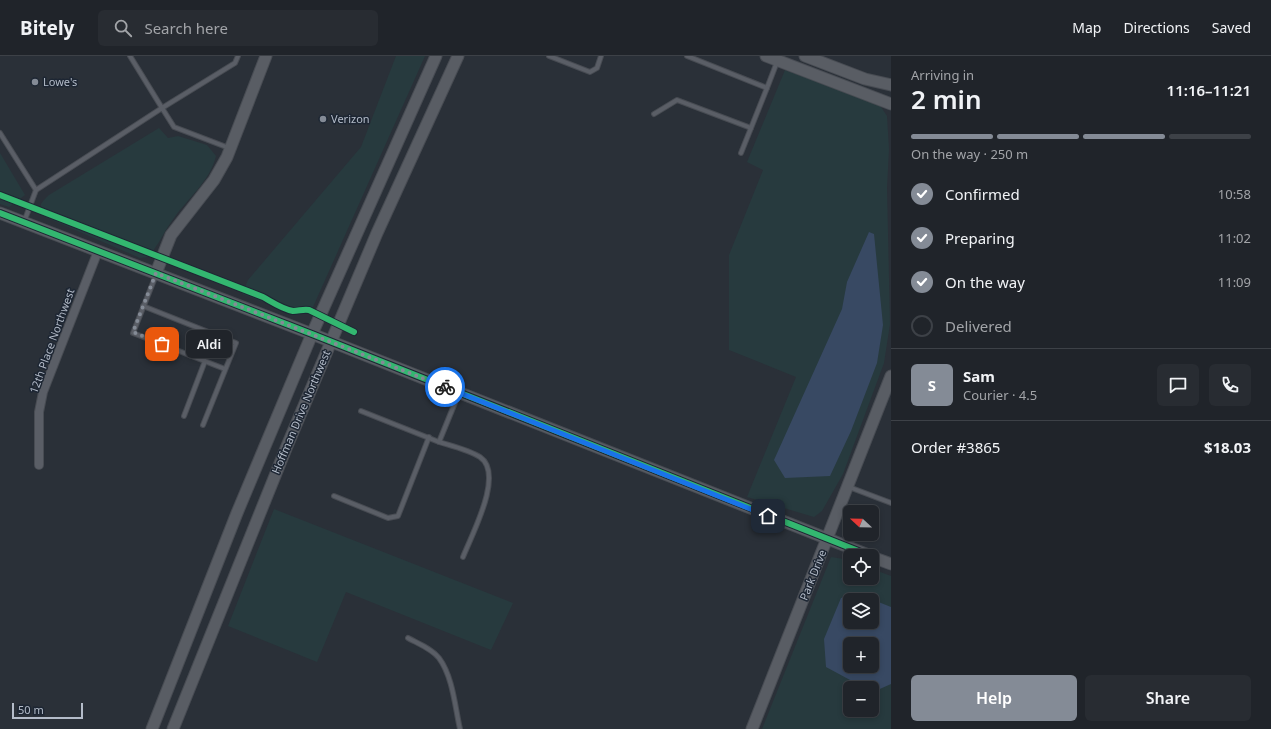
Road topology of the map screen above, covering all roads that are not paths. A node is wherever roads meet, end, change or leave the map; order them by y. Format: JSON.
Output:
{"nodes":[{"id":1,"x":130,"y":56,"type":"edge"},
{"id":2,"x":238,"y":56,"type":"edge"},
{"id":3,"x":266,"y":56,"type":"edge"},
{"id":4,"x":436,"y":56,"type":"edge"},
{"id":5,"x":458,"y":56,"type":"edge"},
{"id":6,"x":549,"y":56,"type":"edge"},
{"id":7,"x":601,"y":56,"type":"edge"},
{"id":8,"x":687,"y":56,"type":"edge"},
{"id":9,"x":766,"y":56,"type":"edge"},
{"id":10,"x":805,"y":56,"type":"edge"},
{"id":11,"x":777,"y":60,"type":"junction"},
{"id":12,"x":891,"y":85,"type":"edge"},
{"id":13,"x":767,"y":88,"type":"junction"},
{"id":14,"x":891,"y":104,"type":"edge"},
{"id":15,"x":162,"y":108,"type":"junction"},
{"id":16,"x":654,"y":114,"type":"dead end"},
{"id":17,"x":751,"y":128,"type":"junction"},
{"id":18,"x":0,"y":133,"type":"edge"},
{"id":19,"x":230,"y":149,"type":"junction"},
{"id":20,"x":741,"y":153,"type":"dead end"},
{"id":21,"x":36,"y":190,"type":"junction"},
{"id":22,"x":0,"y":213,"type":"edge"},
{"id":23,"x":24,"y":222,"type":"junction"},
{"id":24,"x":98,"y":251,"type":"junction"},
{"id":25,"x":156,"y":273,"type":"junction"},
{"id":26,"x":143,"y":306,"type":"junction"},
{"id":27,"x":312,"y":334,"type":"junction"},
{"id":28,"x":330,"y":342,"type":"junction"},
{"id":29,"x":205,"y":361,"type":"junction"},
{"id":30,"x":225,"y":369,"type":"junction"},
{"id":31,"x":891,"y":376,"type":"edge"},
{"id":32,"x":459,"y":393,"type":"junction"},
{"id":33,"x":361,"y":411,"type":"dead end"},
{"id":34,"x":184,"y":416,"type":"dead end"},
{"id":35,"x":203,"y":425,"type":"dead end"},
{"id":36,"x":429,"y":437,"type":"junction"},
{"id":37,"x":440,"y":442,"type":"junction"},
{"id":38,"x":39,"y":465,"type":"dead end"},
{"id":39,"x":848,"y":486,"type":"junction"},
{"id":40,"x":334,"y":496,"type":"dead end"},
{"id":41,"x":891,"y":503,"type":"edge"},
{"id":42,"x":827,"y":539,"type":"junction"},
{"id":43,"x":853,"y":549,"type":"edge"},
{"id":44,"x":463,"y":557,"type":"dead end"},
{"id":45,"x":879,"y":559,"type":"edge"},
{"id":46,"x":891,"y":564,"type":"edge"},
{"id":47,"x":408,"y":638,"type":"dead end"},
{"id":48,"x":152,"y":729,"type":"edge"},
{"id":49,"x":173,"y":729,"type":"edge"},
{"id":50,"x":460,"y":729,"type":"edge"},
{"id":51,"x":752,"y":729,"type":"edge"}],
"edges":[{"from":1,"to":15,"type":"lane"},
{"from":2,"to":15,"type":"lane"},
{"from":3,"to":19,"type":"street"},
{"from":4,"to":27,"type":"street","name":"Hoffman Drive Northwest"},
{"from":5,"to":28,"type":"street","name":"Hoffman Drive Northwest"},
{"from":6,"to":7,"type":"lane"},
{"from":8,"to":13,"type":"lane"},
{"from":9,"to":11,"type":"street"},
{"from":10,"to":12,"type":"street"},
{"from":11,"to":13,"type":"lane"},
{"from":11,"to":14,"type":"street"},
{"from":13,"to":17,"type":"lane"},
{"from":15,"to":19,"type":"lane"},
{"from":15,"to":21,"type":"lane"},
{"from":16,"to":17,"type":"lane"},
{"from":17,"to":20,"type":"lane"},
{"from":18,"to":21,"type":"lane"},
{"from":19,"to":25,"type":"street"},
{"from":21,"to":23,"type":"lane"},
{"from":22,"to":23,"type":"street"},
{"from":23,"to":24,"type":"street"},
{"from":24,"to":25,"type":"street"},
{"from":24,"to":38,"type":"street","name":"12th Place Northwest"},
{"from":25,"to":26,"type":"lane"},
{"from":25,"to":27,"type":"street"},
{"from":26,"to":29,"type":"lane"},
{"from":26,"to":30,"type":"lane"},
{"from":27,"to":28,"type":"street"},
{"from":27,"to":48,"type":"street","name":"Hoffman Drive Northwest"},
{"from":28,"to":32,"type":"street"},
{"from":28,"to":49,"type":"street","name":"Hoffman Drive Northwest"},
{"from":29,"to":30,"type":"lane"},
{"from":29,"to":34,"type":"lane"},
{"from":30,"to":35,"type":"lane"},
{"from":31,"to":39,"type":"street","name":"Park Drive"},
{"from":32,"to":37,"type":"lane"},
{"from":32,"to":42,"type":"street"},
{"from":33,"to":36,"type":"lane"},
{"from":36,"to":37,"type":"lane"},
{"from":36,"to":40,"type":"lane"},
{"from":37,"to":44,"type":"lane"},
{"from":39,"to":41,"type":"lane"},
{"from":39,"to":42,"type":"street","name":"Park Drive"},
{"from":42,"to":43,"type":"street"},
{"from":42,"to":51,"type":"street","name":"Park Drive"},
{"from":45,"to":46,"type":"street"},
{"from":47,"to":50,"type":"lane"}]}
